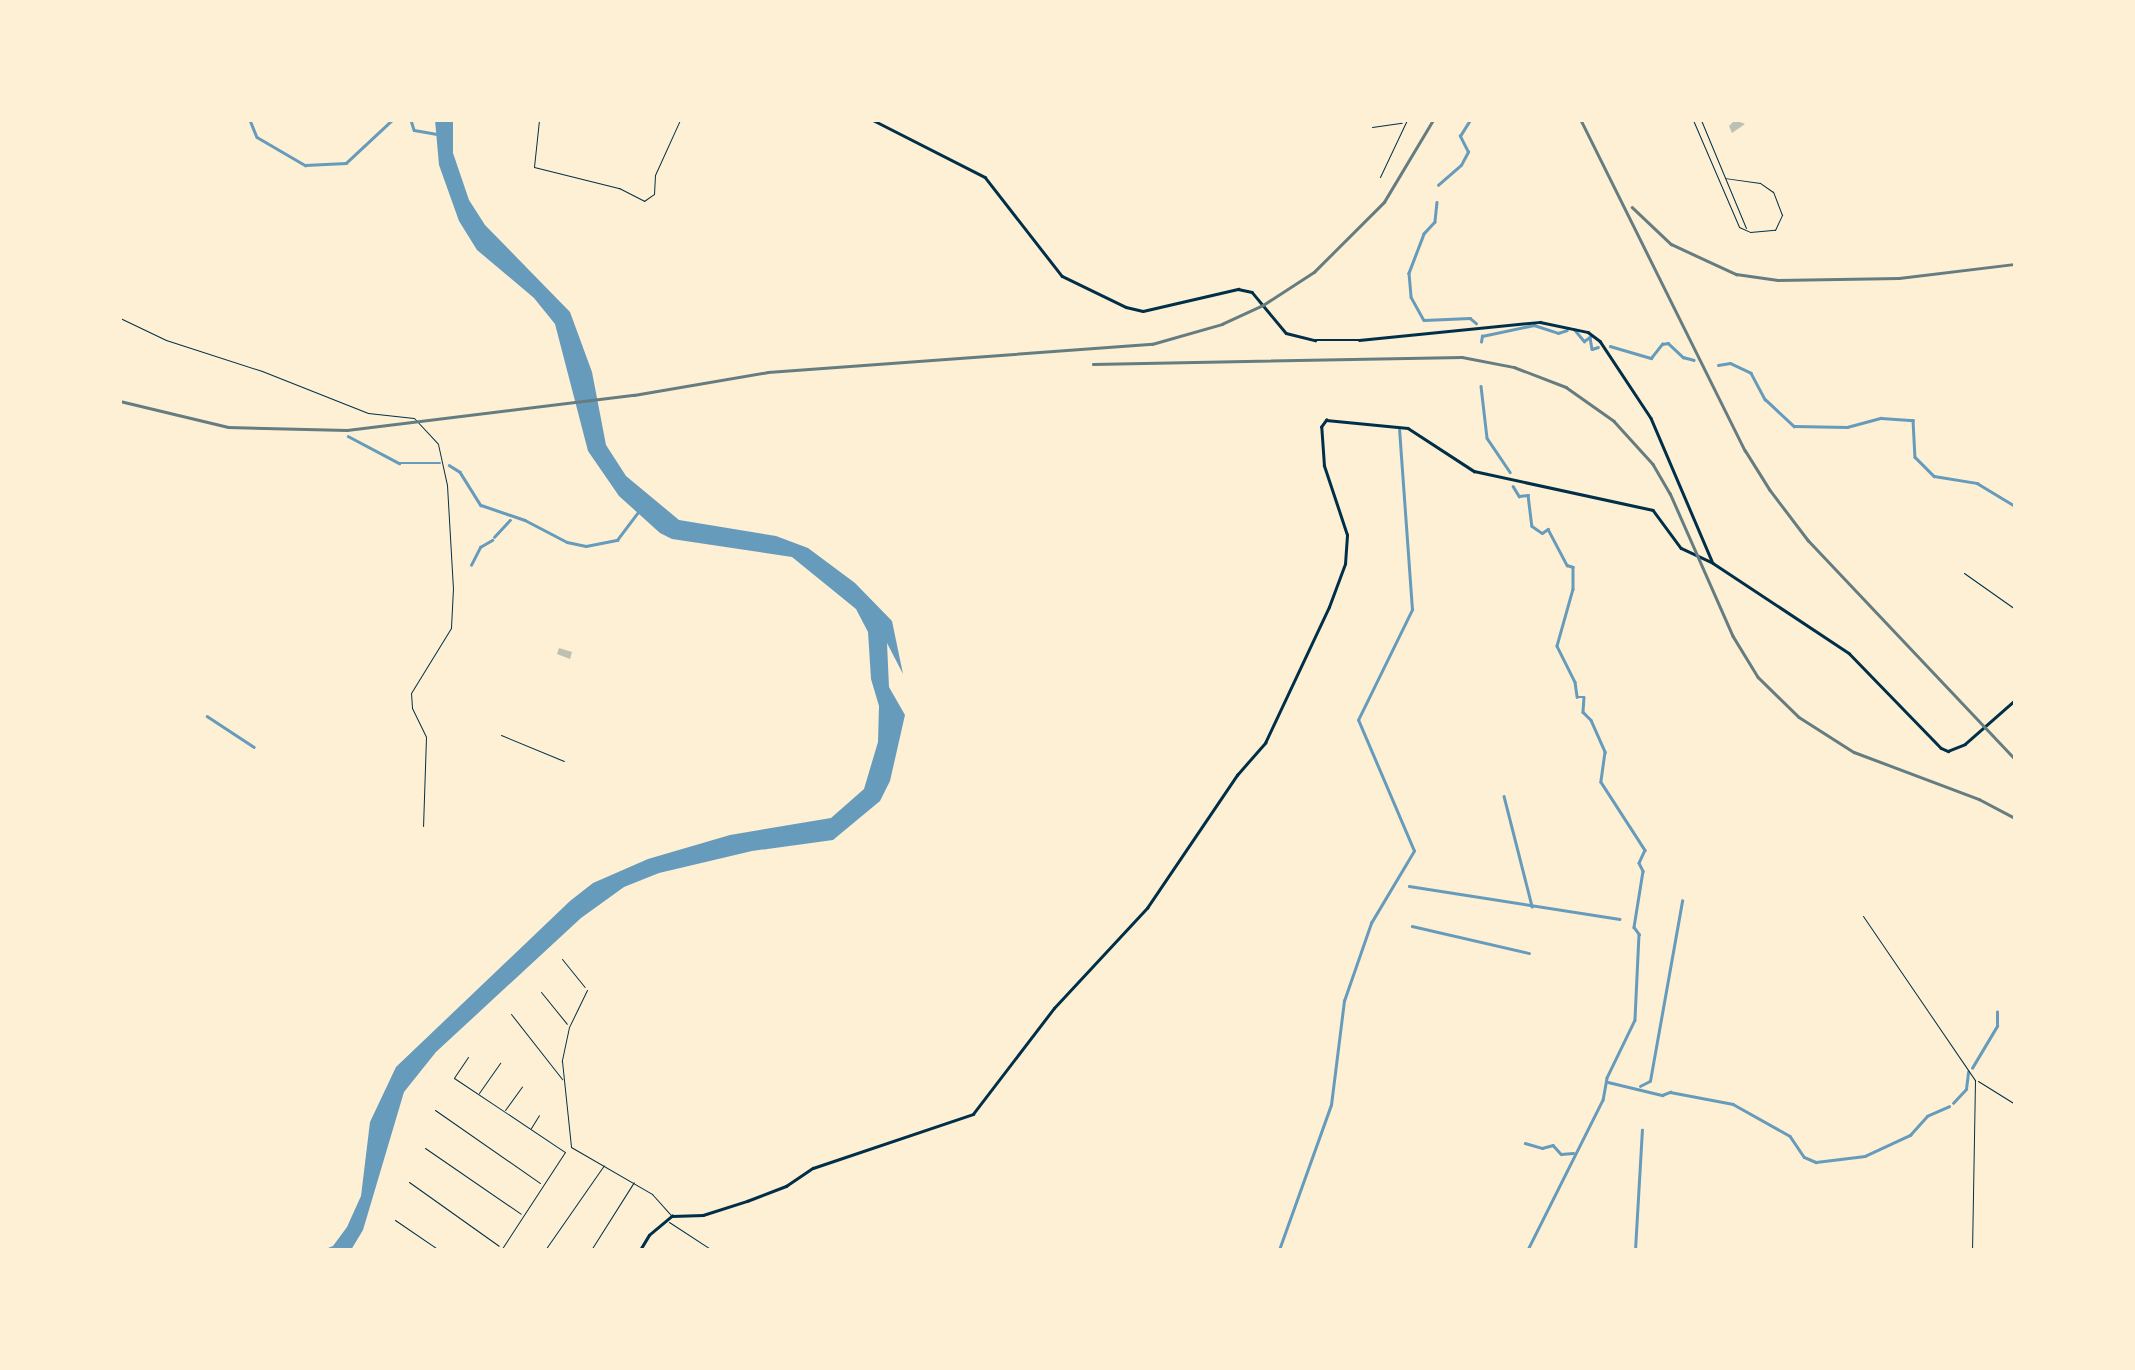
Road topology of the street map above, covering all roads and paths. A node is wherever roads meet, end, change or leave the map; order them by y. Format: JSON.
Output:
{"nodes":[{"id":1,"x":539,"y":120,"type":"edge"},
{"id":2,"x":680,"y":120,"type":"edge"},
{"id":3,"x":872,"y":120,"type":"edge"},
{"id":4,"x":1693,"y":120,"type":"edge"},
{"id":5,"x":1702,"y":120,"type":"edge"},
{"id":6,"x":1406,"y":121,"type":"edge"},
{"id":7,"x":1372,"y":127,"type":"dead end"},
{"id":8,"x":1380,"y":177,"type":"dead end"},
{"id":9,"x":1726,"y":178,"type":"junction"},
{"id":10,"x":1747,"y":232,"type":"junction"},
{"id":11,"x":120,"y":318,"type":"edge"},
{"id":12,"x":1713,"y":562,"type":"junction"},
{"id":13,"x":1964,"y":574,"type":"dead end"},
{"id":14,"x":2015,"y":609,"type":"edge"},
{"id":15,"x":2015,"y":700,"type":"edge"},
{"id":16,"x":502,"y":735,"type":"dead end"},
{"id":17,"x":564,"y":761,"type":"dead end"},
{"id":18,"x":423,"y":826,"type":"dead end"},
{"id":19,"x":1864,"y":916,"type":"dead end"},
{"id":20,"x":562,"y":958,"type":"dead end"},
{"id":21,"x":541,"y":992,"type":"dead end"},
{"id":22,"x":510,"y":1014,"type":"dead end"},
{"id":23,"x":569,"y":1026,"type":"junction"},
{"id":24,"x":468,"y":1057,"type":"dead end"},
{"id":25,"x":500,"y":1063,"type":"dead end"},
{"id":26,"x":1975,"y":1080,"type":"junction"},
{"id":27,"x":564,"y":1081,"type":"junction"},
{"id":28,"x":522,"y":1087,"type":"dead end"},
{"id":29,"x":478,"y":1095,"type":"junction"},
{"id":30,"x":2015,"y":1104,"type":"edge"},
{"id":31,"x":436,"y":1110,"type":"dead end"},
{"id":32,"x":503,"y":1112,"type":"junction"},
{"id":33,"x":539,"y":1115,"type":"dead end"},
{"id":34,"x":529,"y":1131,"type":"junction"},
{"id":35,"x":425,"y":1148,"type":"dead end"},
{"id":36,"x":604,"y":1165,"type":"junction"},
{"id":37,"x":408,"y":1182,"type":"dead end"},
{"id":38,"x":634,"y":1182,"type":"junction"},
{"id":39,"x":543,"y":1185,"type":"junction"},
{"id":40,"x":524,"y":1216,"type":"junction"},
{"id":41,"x":671,"y":1217,"type":"junction"},
{"id":42,"x":395,"y":1220,"type":"dead end"},
{"id":43,"x":502,"y":1249,"type":"edge"},
{"id":44,"x":438,"y":1250,"type":"edge"},
{"id":45,"x":545,"y":1250,"type":"edge"},
{"id":46,"x":591,"y":1250,"type":"edge"},
{"id":47,"x":641,"y":1250,"type":"edge"},
{"id":48,"x":712,"y":1250,"type":"edge"},
{"id":49,"x":1972,"y":1250,"type":"edge"}],
"edges":[{"from":1,"to":2,"type":"street"},
{"from":3,"to":12,"type":"street"},
{"from":4,"to":10,"type":"street"},
{"from":5,"to":9,"type":"street"},
{"from":6,"to":7,"type":"street"},
{"from":6,"to":8,"type":"street"},
{"from":9,"to":10,"type":"street"},
{"from":9,"to":10,"type":"street"},
{"from":11,"to":18,"type":"street"},
{"from":12,"to":15,"type":"street"},
{"from":12,"to":41,"type":"street"},
{"from":13,"to":14,"type":"street"},
{"from":16,"to":17,"type":"street"},
{"from":19,"to":26,"type":"street"},
{"from":20,"to":23,"type":"street"},
{"from":21,"to":23,"type":"street"},
{"from":22,"to":27,"type":"street"},
{"from":23,"to":27,"type":"street"},
{"from":24,"to":29,"type":"street"},
{"from":25,"to":29,"type":"street"},
{"from":26,"to":30,"type":"street"},
{"from":26,"to":49,"type":"street"},
{"from":27,"to":36,"type":"street"},
{"from":28,"to":32,"type":"street"},
{"from":29,"to":32,"type":"street"},
{"from":31,"to":39,"type":"street"},
{"from":32,"to":34,"type":"street"},
{"from":33,"to":34,"type":"street"},
{"from":34,"to":39,"type":"street"},
{"from":35,"to":40,"type":"street"},
{"from":36,"to":38,"type":"street"},
{"from":36,"to":45,"type":"street"},
{"from":37,"to":43,"type":"street"},
{"from":38,"to":41,"type":"street"},
{"from":38,"to":46,"type":"street"},
{"from":39,"to":40,"type":"street"},
{"from":40,"to":43,"type":"street"},
{"from":41,"to":47,"type":"street"},
{"from":41,"to":48,"type":"street"},
{"from":42,"to":44,"type":"street"}]}
